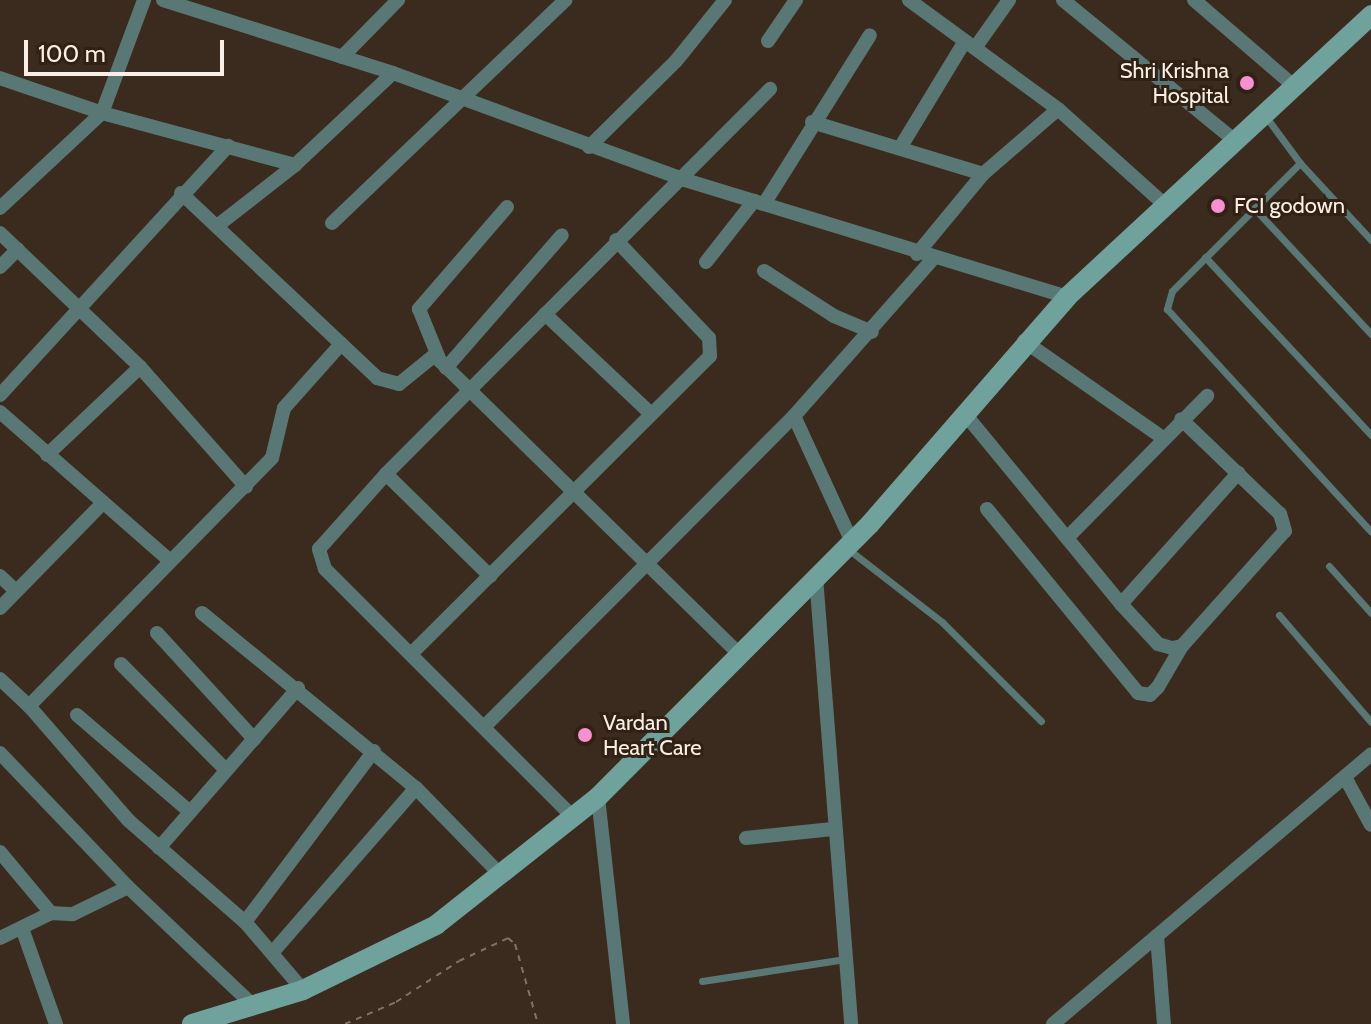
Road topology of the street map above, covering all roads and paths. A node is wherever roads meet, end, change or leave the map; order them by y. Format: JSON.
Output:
{"nodes":[{"id":1,"x":144,"y":0,"type":"edge"},
{"id":2,"x":398,"y":0,"type":"edge"},
{"id":3,"x":565,"y":0,"type":"edge"},
{"id":4,"x":725,"y":0,"type":"edge"},
{"id":5,"x":796,"y":0,"type":"edge"},
{"id":6,"x":909,"y":0,"type":"edge"},
{"id":7,"x":1009,"y":0,"type":"edge"},
{"id":8,"x":1063,"y":0,"type":"edge"},
{"id":9,"x":1194,"y":0,"type":"edge"},
{"id":10,"x":171,"y":1,"type":"edge"},
{"id":11,"x":1371,"y":15,"type":"edge"},
{"id":12,"x":870,"y":35,"type":"dead end"},
{"id":13,"x":768,"y":41,"type":"dead end"},
{"id":14,"x":970,"y":44,"type":"junction"},
{"id":15,"x":342,"y":57,"type":"junction"},
{"id":16,"x":393,"y":73,"type":"junction"},
{"id":17,"x":0,"y":78,"type":"edge"},
{"id":18,"x":1295,"y":87,"type":"junction"},
{"id":19,"x":770,"y":89,"type":"dead end"},
{"id":20,"x":464,"y":99,"type":"junction"},
{"id":21,"x":1058,"y":109,"type":"junction"},
{"id":22,"x":102,"y":113,"type":"junction"},
{"id":23,"x":1265,"y":115,"type":"junction"},
{"id":24,"x":812,"y":122,"type":"junction"},
{"id":25,"x":1235,"y":141,"type":"junction"},
{"id":26,"x":228,"y":146,"type":"junction"},
{"id":27,"x":589,"y":147,"type":"junction"},
{"id":28,"x":900,"y":148,"type":"junction"},
{"id":29,"x":1300,"y":163,"type":"junction"},
{"id":30,"x":295,"y":165,"type":"junction"},
{"id":31,"x":983,"y":174,"type":"junction"},
{"id":32,"x":685,"y":180,"type":"junction"},
{"id":33,"x":181,"y":193,"type":"junction"},
{"id":34,"x":759,"y":203,"type":"junction"},
{"id":35,"x":1164,"y":204,"type":"junction"},
{"id":36,"x":507,"y":207,"type":"dead end"},
{"id":37,"x":0,"y":208,"type":"edge"},
{"id":38,"x":1254,"y":208,"type":"junction"},
{"id":39,"x":332,"y":223,"type":"dead end"},
{"id":40,"x":217,"y":226,"type":"junction"},
{"id":41,"x":0,"y":233,"type":"edge"},
{"id":42,"x":562,"y":235,"type":"dead end"},
{"id":43,"x":616,"y":240,"type":"junction"},
{"id":44,"x":1371,"y":240,"type":"edge"},
{"id":45,"x":18,"y":249,"type":"junction"},
{"id":46,"x":917,"y":254,"type":"junction"},
{"id":47,"x":1205,"y":257,"type":"junction"},
{"id":48,"x":933,"y":259,"type":"junction"},
{"id":49,"x":706,"y":262,"type":"dead end"},
{"id":50,"x":0,"y":267,"type":"edge"},
{"id":51,"x":764,"y":271,"type":"dead end"},
{"id":52,"x":1067,"y":297,"type":"junction"},
{"id":53,"x":78,"y":305,"type":"junction"},
{"id":54,"x":545,"y":314,"type":"junction"},
{"id":55,"x":872,"y":332,"type":"junction"},
{"id":56,"x":1371,"y":334,"type":"edge"},
{"id":57,"x":1024,"y":341,"type":"junction"},
{"id":58,"x":341,"y":344,"type":"junction"},
{"id":59,"x":436,"y":354,"type":"junction"},
{"id":60,"x":140,"y":367,"type":"junction"},
{"id":61,"x":446,"y":368,"type":"junction"},
{"id":62,"x":472,"y":390,"type":"junction"},
{"id":63,"x":0,"y":395,"type":"edge"},
{"id":64,"x":1207,"y":396,"type":"dead end"},
{"id":65,"x":0,"y":412,"type":"edge"},
{"id":66,"x":651,"y":414,"type":"junction"},
{"id":67,"x":965,"y":414,"type":"junction"},
{"id":68,"x":794,"y":416,"type":"junction"},
{"id":69,"x":1181,"y":419,"type":"junction"},
{"id":70,"x":1371,"y":435,"type":"edge"},
{"id":71,"x":1163,"y":438,"type":"junction"},
{"id":72,"x":47,"y":455,"type":"junction"},
{"id":73,"x":1238,"y":473,"type":"junction"},
{"id":74,"x":386,"y":474,"type":"junction"},
{"id":75,"x":246,"y":487,"type":"junction"},
{"id":76,"x":577,"y":490,"type":"junction"},
{"id":77,"x":101,"y":505,"type":"junction"},
{"id":78,"x":987,"y":509,"type":"dead end"},
{"id":79,"x":1371,"y":532,"type":"edge"},
{"id":80,"x":1069,"y":536,"type":"junction"},
{"id":81,"x":849,"y":545,"type":"junction"},
{"id":82,"x":647,"y":560,"type":"junction"},
{"id":83,"x":170,"y":561,"type":"junction"},
{"id":84,"x":1329,"y":566,"type":"dead end"},
{"id":85,"x":0,"y":576,"type":"edge"},
{"id":86,"x":490,"y":576,"type":"junction"},
{"id":87,"x":816,"y":577,"type":"junction"},
{"id":88,"x":15,"y":590,"type":"junction"},
{"id":89,"x":1121,"y":604,"type":"junction"},
{"id":90,"x":0,"y":608,"type":"edge"},
{"id":91,"x":202,"y":613,"type":"dead end"},
{"id":92,"x":1371,"y":613,"type":"edge"},
{"id":93,"x":1279,"y":615,"type":"dead end"},
{"id":94,"x":157,"y":633,"type":"dead end"},
{"id":95,"x":1182,"y":646,"type":"junction"},
{"id":96,"x":738,"y":653,"type":"junction"},
{"id":97,"x":411,"y":654,"type":"junction"},
{"id":98,"x":121,"y":664,"type":"dead end"},
{"id":99,"x":0,"y":679,"type":"edge"},
{"id":100,"x":298,"y":688,"type":"junction"},
{"id":101,"x":29,"y":706,"type":"junction"},
{"id":102,"x":77,"y":715,"type":"dead end"},
{"id":103,"x":1041,"y":721,"type":"dead end"},
{"id":104,"x":1371,"y":722,"type":"edge"},
{"id":105,"x":486,"y":725,"type":"junction"},
{"id":106,"x":254,"y":739,"type":"junction"},
{"id":107,"x":374,"y":751,"type":"junction"},
{"id":108,"x":0,"y":753,"type":"edge"},
{"id":109,"x":1371,"y":754,"type":"edge"},
{"id":110,"x":226,"y":770,"type":"junction"},
{"id":111,"x":1346,"y":779,"type":"junction"},
{"id":112,"x":416,"y":788,"type":"junction"},
{"id":113,"x":598,"y":797,"type":"junction"},
{"id":114,"x":190,"y":812,"type":"junction"},
{"id":115,"x":573,"y":817,"type":"junction"},
{"id":116,"x":1371,"y":825,"type":"edge"},
{"id":117,"x":833,"y":829,"type":"junction"},
{"id":118,"x":746,"y":838,"type":"dead end"},
{"id":119,"x":159,"y":848,"type":"junction"},
{"id":120,"x":0,"y":852,"type":"edge"},
{"id":121,"x":502,"y":876,"type":"junction"},
{"id":122,"x":128,"y":887,"type":"junction"},
{"id":123,"x":51,"y":913,"type":"junction"},
{"id":124,"x":245,"y":922,"type":"junction"},
{"id":125,"x":23,"y":931,"type":"junction"},
{"id":126,"x":1157,"y":936,"type":"junction"},
{"id":127,"x":0,"y":938,"type":"edge"},
{"id":128,"x":272,"y":953,"type":"junction"},
{"id":129,"x":845,"y":959,"type":"junction"},
{"id":130,"x":702,"y":981,"type":"dead end"},
{"id":131,"x":303,"y":990,"type":"junction"},
{"id":132,"x":254,"y":1006,"type":"junction"},
{"id":133,"x":56,"y":1024,"type":"edge"},
{"id":134,"x":192,"y":1024,"type":"edge"},
{"id":135,"x":345,"y":1024,"type":"edge"},
{"id":136,"x":538,"y":1024,"type":"edge"},
{"id":137,"x":623,"y":1024,"type":"edge"},
{"id":138,"x":851,"y":1024,"type":"edge"},
{"id":139,"x":1053,"y":1024,"type":"edge"},
{"id":140,"x":1164,"y":1024,"type":"edge"}],
"edges":[{"from":1,"to":22,"type":"street"},
{"from":2,"to":15,"type":"street"},
{"from":3,"to":20,"type":"street"},
{"from":4,"to":27,"type":"street"},
{"from":5,"to":13,"type":"street"},
{"from":6,"to":14,"type":"street"},
{"from":7,"to":14,"type":"street"},
{"from":8,"to":25,"type":"street"},
{"from":9,"to":18,"type":"street"},
{"from":10,"to":15,"type":"street"},
{"from":11,"to":18,"type":"street"},
{"from":12,"to":24,"type":"street"},
{"from":14,"to":21,"type":"street"},
{"from":14,"to":28,"type":"street"},
{"from":15,"to":16,"type":"street"},
{"from":16,"to":20,"type":"street"},
{"from":16,"to":30,"type":"street"},
{"from":17,"to":22,"type":"street"},
{"from":18,"to":23,"type":"street"},
{"from":19,"to":32,"type":"street"},
{"from":20,"to":27,"type":"street"},
{"from":20,"to":39,"type":"street"},
{"from":21,"to":31,"type":"street"},
{"from":21,"to":35,"type":"street"},
{"from":22,"to":26,"type":"street"},
{"from":22,"to":37,"type":"street"},
{"from":23,"to":25,"type":"street"},
{"from":23,"to":29,"type":"lane"},
{"from":24,"to":28,"type":"street"},
{"from":24,"to":34,"type":"street"},
{"from":25,"to":35,"type":"street"},
{"from":26,"to":30,"type":"street"},
{"from":26,"to":33,"type":"street"},
{"from":27,"to":32,"type":"street"},
{"from":28,"to":31,"type":"street"},
{"from":29,"to":38,"type":"lane"},
{"from":29,"to":44,"type":"lane"},
{"from":30,"to":40,"type":"street"},
{"from":31,"to":46,"type":"street"},
{"from":32,"to":34,"type":"street"},
{"from":32,"to":43,"type":"street"},
{"from":33,"to":40,"type":"street"},
{"from":33,"to":53,"type":"street"},
{"from":34,"to":46,"type":"street"},
{"from":34,"to":49,"type":"street"},
{"from":35,"to":52,"type":"street"},
{"from":36,"to":59,"type":"street"},
{"from":38,"to":47,"type":"lane"},
{"from":38,"to":56,"type":"lane"},
{"from":40,"to":58,"type":"street"},
{"from":41,"to":45,"type":"street"},
{"from":42,"to":61,"type":"street"},
{"from":43,"to":54,"type":"street"},
{"from":43,"to":66,"type":"street"},
{"from":45,"to":50,"type":"street"},
{"from":45,"to":53,"type":"street"},
{"from":46,"to":48,"type":"street"},
{"from":47,"to":70,"type":"lane"},
{"from":47,"to":79,"type":"lane"},
{"from":48,"to":52,"type":"street"},
{"from":48,"to":55,"type":"street"},
{"from":51,"to":55,"type":"street"},
{"from":52,"to":57,"type":"street"},
{"from":53,"to":60,"type":"street"},
{"from":53,"to":63,"type":"street"},
{"from":54,"to":62,"type":"street"},
{"from":54,"to":66,"type":"street"},
{"from":55,"to":68,"type":"street"},
{"from":57,"to":67,"type":"street"},
{"from":57,"to":71,"type":"street"},
{"from":58,"to":59,"type":"street"},
{"from":58,"to":75,"type":"street"},
{"from":59,"to":61,"type":"street"},
{"from":60,"to":72,"type":"street"},
{"from":60,"to":75,"type":"street"},
{"from":61,"to":62,"type":"street"},
{"from":62,"to":74,"type":"street"},
{"from":62,"to":76,"type":"street"},
{"from":64,"to":69,"type":"street"},
{"from":65,"to":72,"type":"street"},
{"from":66,"to":76,"type":"street"},
{"from":67,"to":80,"type":"street"},
{"from":67,"to":81,"type":"street"},
{"from":68,"to":81,"type":"street"},
{"from":68,"to":82,"type":"street"},
{"from":69,"to":71,"type":"street"},
{"from":69,"to":73,"type":"street"},
{"from":71,"to":80,"type":"street"},
{"from":72,"to":77,"type":"street"},
{"from":73,"to":89,"type":"street"},
{"from":73,"to":95,"type":"street"},
{"from":74,"to":86,"type":"street"},
{"from":74,"to":97,"type":"street"},
{"from":75,"to":83,"type":"street"},
{"from":76,"to":82,"type":"street"},
{"from":76,"to":86,"type":"street"},
{"from":77,"to":83,"type":"street"},
{"from":77,"to":88,"type":"street"},
{"from":78,"to":95,"type":"street"},
{"from":80,"to":89,"type":"street"},
{"from":81,"to":87,"type":"street"},
{"from":81,"to":103,"type":"lane"},
{"from":82,"to":96,"type":"street"},
{"from":82,"to":105,"type":"street"},
{"from":83,"to":101,"type":"street"},
{"from":84,"to":92,"type":"lane"},
{"from":85,"to":88,"type":"street"},
{"from":86,"to":97,"type":"street"},
{"from":87,"to":96,"type":"street"},
{"from":87,"to":117,"type":"street"},
{"from":88,"to":90,"type":"street"},
{"from":89,"to":95,"type":"street"},
{"from":91,"to":100,"type":"street"},
{"from":93,"to":104,"type":"lane"},
{"from":94,"to":106,"type":"street"},
{"from":96,"to":113,"type":"street"},
{"from":97,"to":105,"type":"street"},
{"from":98,"to":110,"type":"street"},
{"from":99,"to":101,"type":"street"},
{"from":100,"to":106,"type":"street"},
{"from":100,"to":107,"type":"street"},
{"from":101,"to":119,"type":"street"},
{"from":102,"to":114,"type":"street"},
{"from":105,"to":115,"type":"street"},
{"from":106,"to":110,"type":"street"},
{"from":107,"to":112,"type":"street"},
{"from":107,"to":124,"type":"street"},
{"from":108,"to":122,"type":"street"},
{"from":109,"to":111,"type":"street"},
{"from":110,"to":114,"type":"street"},
{"from":111,"to":116,"type":"street"},
{"from":111,"to":126,"type":"street"},
{"from":112,"to":121,"type":"street"},
{"from":112,"to":128,"type":"street"},
{"from":113,"to":115,"type":"street"},
{"from":113,"to":137,"type":"street"},
{"from":114,"to":119,"type":"street"},
{"from":115,"to":121,"type":"street"},
{"from":117,"to":118,"type":"street"},
{"from":117,"to":129,"type":"street"},
{"from":119,"to":124,"type":"street"},
{"from":120,"to":123,"type":"street"},
{"from":121,"to":131,"type":"street"},
{"from":122,"to":123,"type":"street"},
{"from":122,"to":132,"type":"street"},
{"from":123,"to":125,"type":"street"},
{"from":124,"to":128,"type":"street"},
{"from":125,"to":127,"type":"street"},
{"from":125,"to":133,"type":"street"},
{"from":126,"to":139,"type":"street"},
{"from":126,"to":140,"type":"street"},
{"from":128,"to":131,"type":"street"},
{"from":129,"to":130,"type":"lane"},
{"from":129,"to":138,"type":"street"},
{"from":131,"to":132,"type":"street"},
{"from":132,"to":134,"type":"street"},
{"from":135,"to":136,"type":"path"}]}
